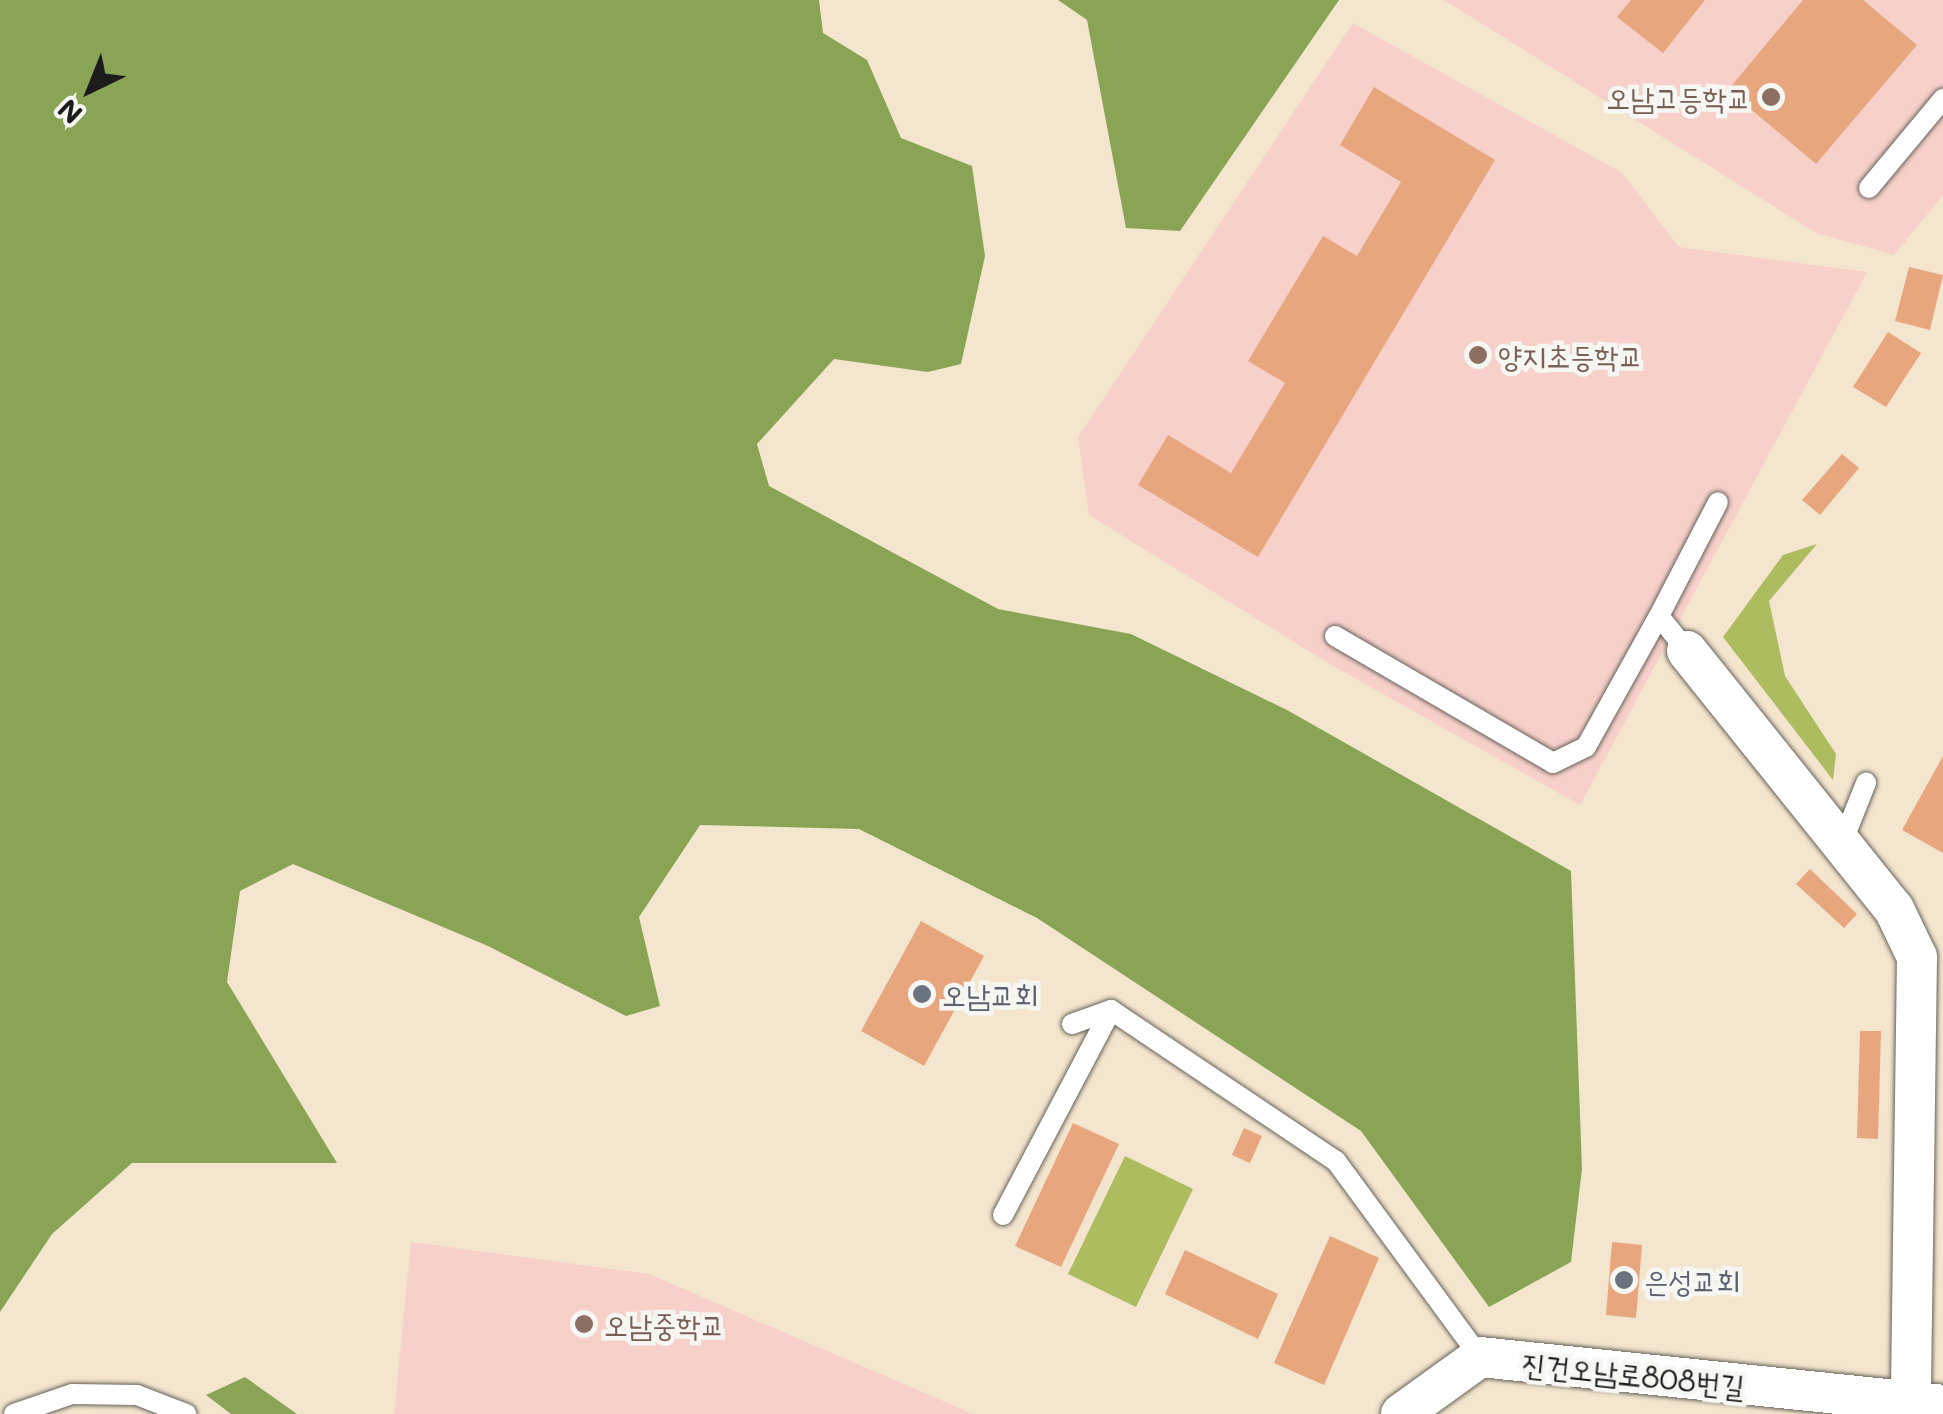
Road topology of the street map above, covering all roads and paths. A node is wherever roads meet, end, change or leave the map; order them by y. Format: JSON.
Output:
{"nodes":[{"id":1,"x":1943,"y":99,"type":"edge"},
{"id":2,"x":1869,"y":188,"type":"dead end"},
{"id":3,"x":1718,"y":502,"type":"dead end"},
{"id":4,"x":1659,"y":616,"type":"junction"},
{"id":5,"x":1335,"y":636,"type":"dead end"},
{"id":6,"x":1687,"y":650,"type":"joint"},
{"id":7,"x":1866,"y":783,"type":"dead end"},
{"id":8,"x":1842,"y":843,"type":"junction"},
{"id":9,"x":1111,"y":1010,"type":"junction"},
{"id":10,"x":1072,"y":1024,"type":"dead end"},
{"id":11,"x":1003,"y":1215,"type":"dead end"},
{"id":12,"x":1480,"y":1358,"type":"junction"},
{"id":13,"x":1927,"y":1404,"type":"edge"},
{"id":14,"x":14,"y":1414,"type":"edge"},
{"id":15,"x":186,"y":1414,"type":"edge"},
{"id":16,"x":1401,"y":1414,"type":"edge"}],
"edges":[{"from":1,"to":2,"type":"lane"},
{"from":3,"to":4,"type":"lane"},
{"from":4,"to":5,"type":"lane"},
{"from":4,"to":6,"type":"lane"},
{"from":6,"to":8,"type":"street"},
{"from":7,"to":8,"type":"lane"},
{"from":8,"to":13,"type":"street"},
{"from":9,"to":10,"type":"lane"},
{"from":9,"to":11,"type":"lane"},
{"from":9,"to":12,"type":"lane"},
{"from":12,"to":13,"type":"street","name":"진건오남로808번길"},
{"from":12,"to":16,"type":"street","name":"진건오남로808번길"},
{"from":14,"to":15,"type":"lane"}]}
